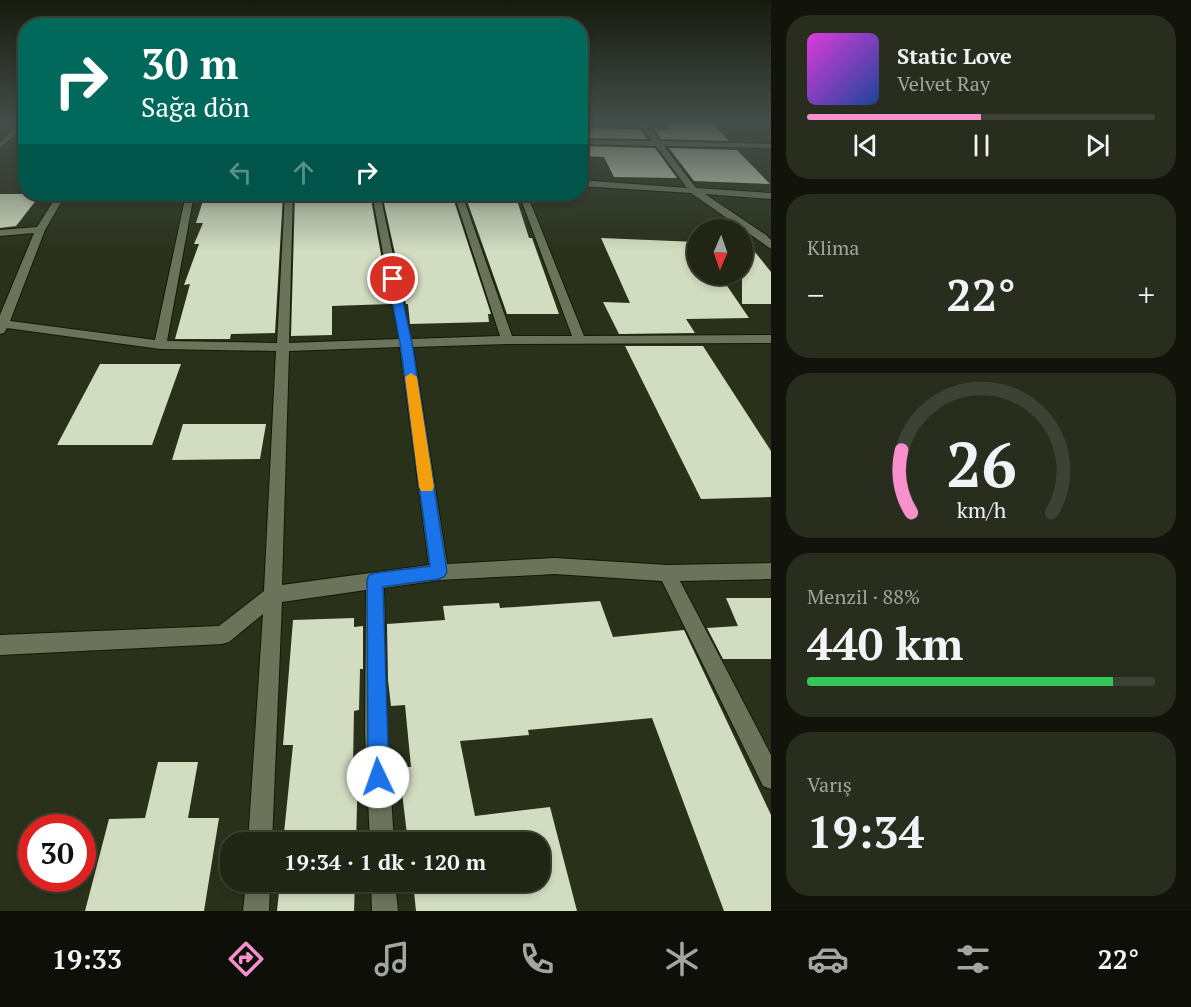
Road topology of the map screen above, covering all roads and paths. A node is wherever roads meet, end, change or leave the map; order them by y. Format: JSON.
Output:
{"nodes":[{"id":1,"x":675,"y":167,"type":"edge"},
{"id":2,"x":588,"y":184,"type":"edge"},
{"id":3,"x":694,"y":191,"type":"junction"},
{"id":4,"x":771,"y":196,"type":"edge"},
{"id":5,"x":58,"y":201,"type":"edge"},
{"id":6,"x":189,"y":201,"type":"edge"},
{"id":7,"x":289,"y":201,"type":"edge"},
{"id":8,"x":377,"y":201,"type":"edge"},
{"id":9,"x":460,"y":201,"type":"edge"},
{"id":10,"x":527,"y":201,"type":"edge"},
{"id":11,"x":40,"y":230,"type":"junction"},
{"id":12,"x":0,"y":233,"type":"edge"},
{"id":13,"x":771,"y":246,"type":"edge"},
{"id":14,"x":1,"y":325,"type":"edge"},
{"id":15,"x":579,"y":339,"type":"junction"},
{"id":16,"x":771,"y":339,"type":"edge"},
{"id":17,"x":507,"y":340,"type":"junction"},
{"id":18,"x":406,"y":343,"type":"junction"},
{"id":19,"x":160,"y":345,"type":"junction"},
{"id":20,"x":283,"y":347,"type":"junction"},
{"id":21,"x":771,"y":571,"type":"edge"},
{"id":22,"x":439,"y":572,"type":"junction"},
{"id":23,"x":667,"y":573,"type":"junction"},
{"id":24,"x":375,"y":580,"type":"junction"},
{"id":25,"x":273,"y":594,"type":"junction"},
{"id":26,"x":0,"y":645,"type":"edge"},
{"id":27,"x":771,"y":778,"type":"edge"},
{"id":28,"x":261,"y":832,"type":"edge"},
{"id":29,"x":381,"y":832,"type":"edge"},
{"id":30,"x":257,"y":892,"type":"edge"},
{"id":31,"x":384,"y":892,"type":"edge"},
{"id":32,"x":256,"y":911,"type":"edge"},
{"id":33,"x":385,"y":911,"type":"edge"}],
"edges":[{"from":1,"to":3,"type":"street"},
{"from":2,"to":3,"type":"street"},
{"from":3,"to":4,"type":"street"},
{"from":3,"to":13,"type":"street"},
{"from":5,"to":11,"type":"street"},
{"from":6,"to":19,"type":"street"},
{"from":7,"to":20,"type":"street"},
{"from":8,"to":18,"type":"street"},
{"from":9,"to":17,"type":"street"},
{"from":10,"to":15,"type":"street"},
{"from":11,"to":12,"type":"street"},
{"from":11,"to":14,"type":"street"},
{"from":14,"to":19,"type":"street"},
{"from":15,"to":16,"type":"street"},
{"from":15,"to":17,"type":"street"},
{"from":17,"to":18,"type":"street"},
{"from":18,"to":20,"type":"street"},
{"from":18,"to":22,"type":"street"},
{"from":19,"to":20,"type":"street"},
{"from":20,"to":25,"type":"street"},
{"from":21,"to":23,"type":"street"},
{"from":22,"to":23,"type":"street"},
{"from":22,"to":24,"type":"street"},
{"from":23,"to":27,"type":"street"},
{"from":24,"to":25,"type":"street"},
{"from":24,"to":29,"type":"street"},
{"from":25,"to":26,"type":"street"},
{"from":25,"to":28,"type":"street"},
{"from":30,"to":32,"type":"street"},
{"from":31,"to":33,"type":"street"}]}
